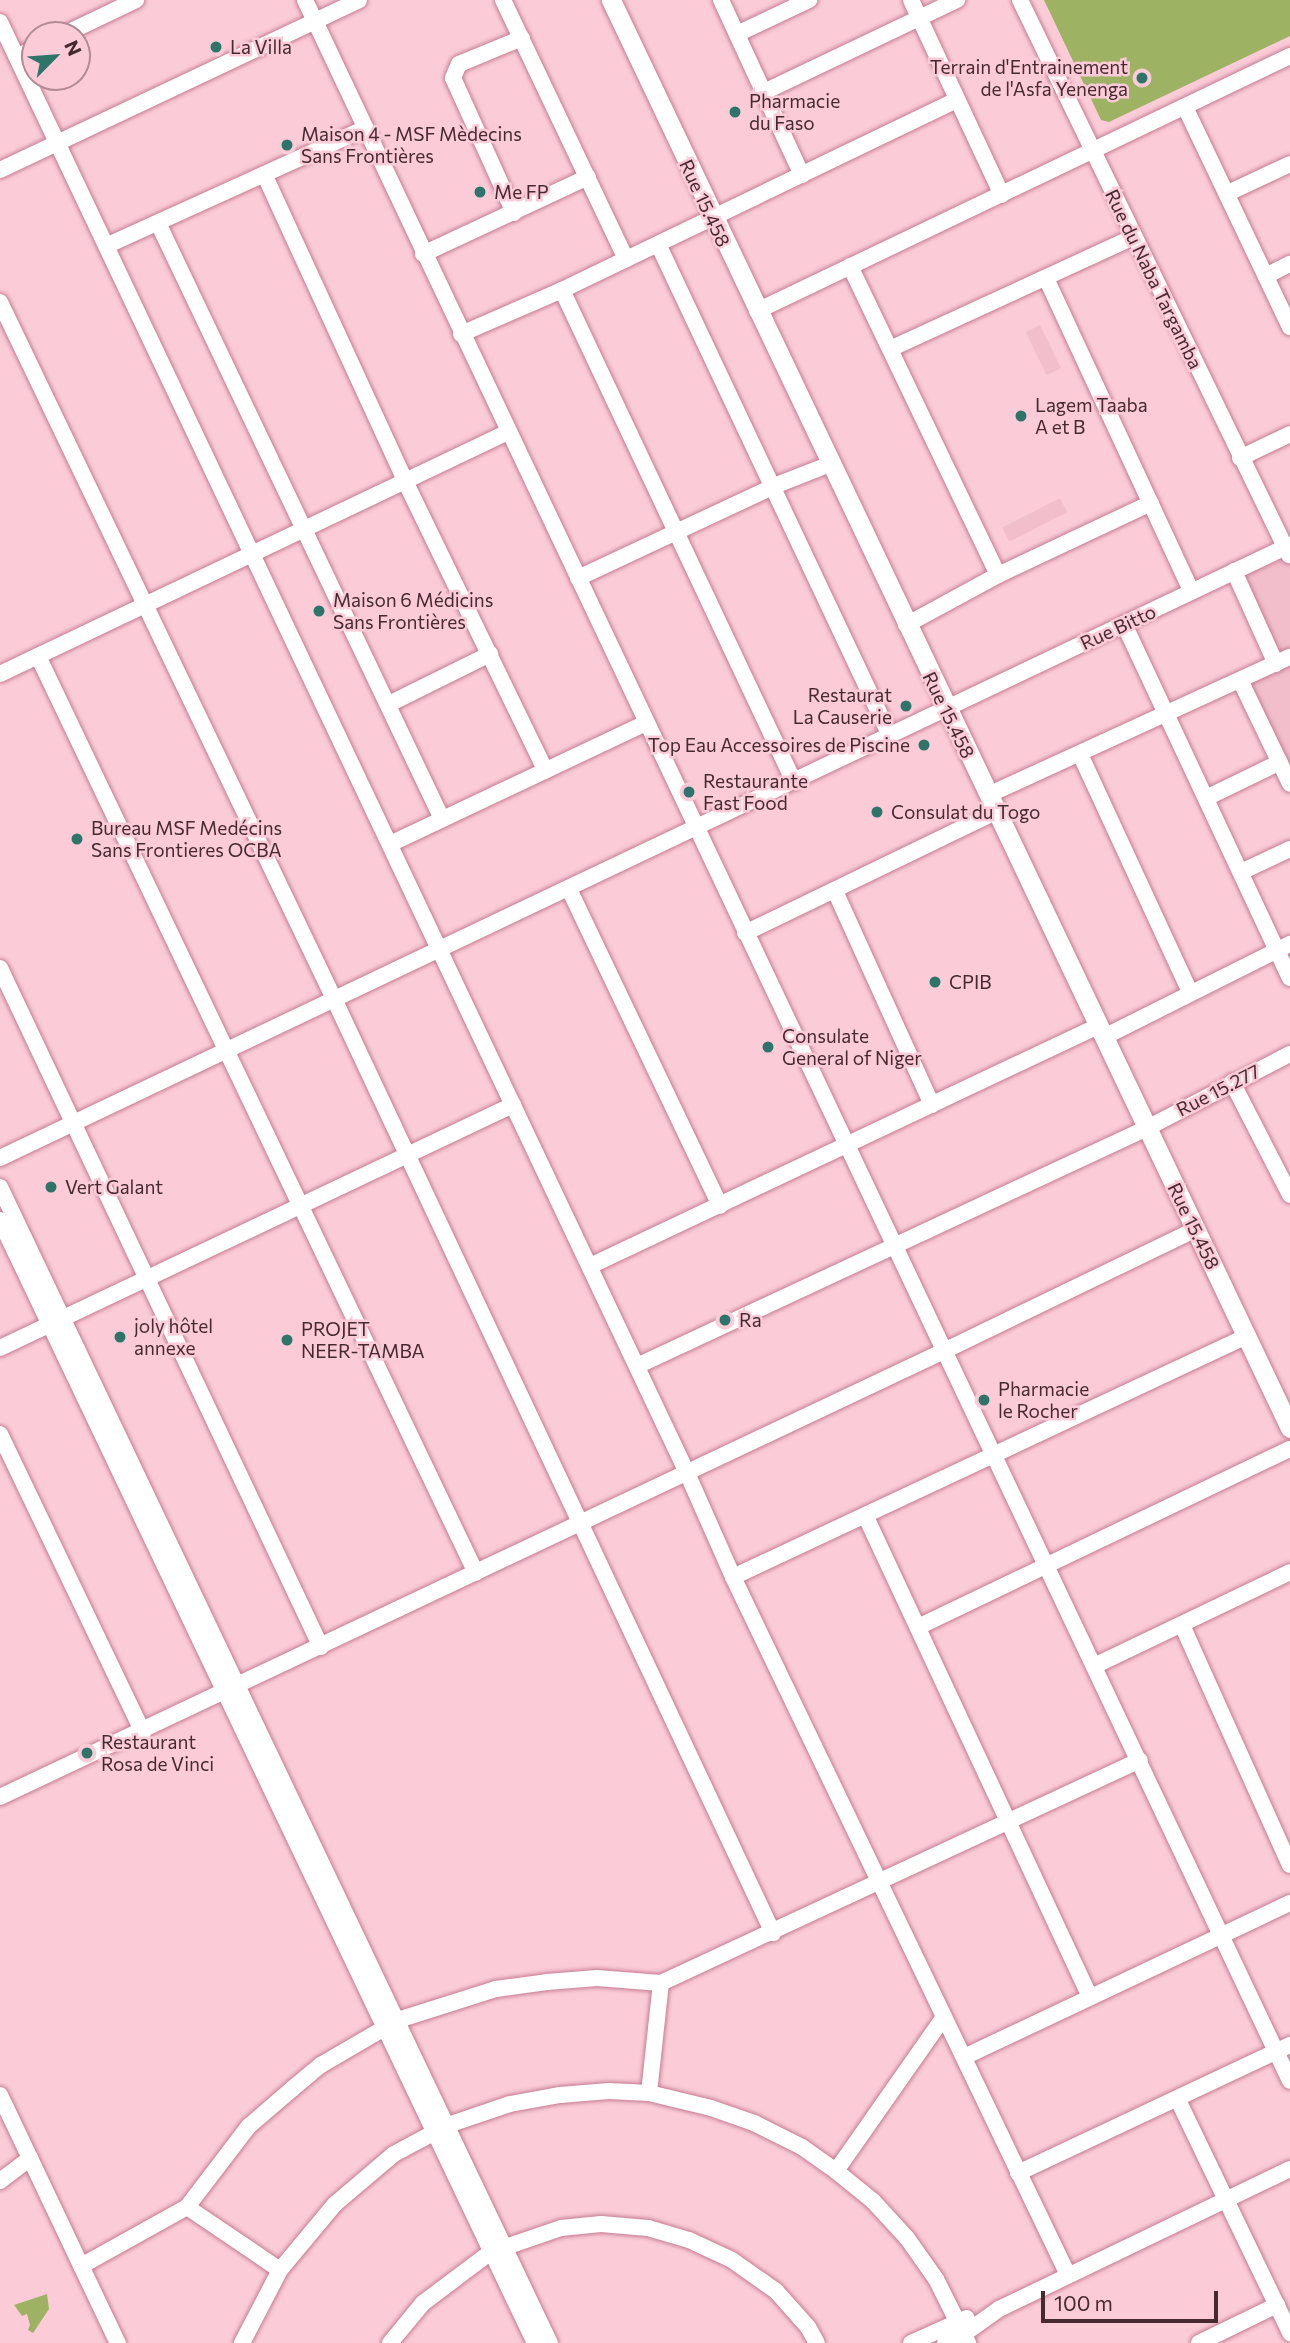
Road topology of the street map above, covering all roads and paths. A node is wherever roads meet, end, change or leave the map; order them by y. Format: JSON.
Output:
{"nodes":[{"id":1,"x":136,"y":0,"type":"edge"},
{"id":2,"x":305,"y":0,"type":"edge"},
{"id":3,"x":359,"y":0,"type":"edge"},
{"id":4,"x":503,"y":0,"type":"edge"},
{"id":5,"x":611,"y":0,"type":"edge"},
{"id":6,"x":721,"y":0,"type":"edge"},
{"id":7,"x":809,"y":0,"type":"edge"},
{"id":8,"x":911,"y":0,"type":"edge"},
{"id":9,"x":957,"y":0,"type":"edge"},
{"id":10,"x":1020,"y":0,"type":"edge"},
{"id":11,"x":118,"y":4,"type":"edge"},
{"id":12,"x":919,"y":18,"type":"junction"},
{"id":13,"x":88,"y":21,"type":"edge"},
{"id":14,"x":0,"y":22,"type":"edge"},
{"id":15,"x":314,"y":22,"type":"junction"},
{"id":16,"x":737,"y":34,"type":"junction"},
{"id":17,"x":522,"y":37,"type":"junction"},
{"id":18,"x":21,"y":55,"type":"edge"},
{"id":19,"x":1290,"y":56,"type":"edge"},
{"id":20,"x":17,"y":57,"type":"junction"},
{"id":21,"x":764,"y":92,"type":"junction"},
{"id":22,"x":957,"y":100,"type":"junction"},
{"id":23,"x":1185,"y":107,"type":"junction"},
{"id":24,"x":366,"y":128,"type":"junction"},
{"id":25,"x":58,"y":143,"type":"junction"},
{"id":26,"x":1093,"y":152,"type":"junction"},
{"id":27,"x":1290,"y":164,"type":"edge"},
{"id":28,"x":0,"y":170,"type":"edge"},
{"id":29,"x":802,"y":175,"type":"junction"},
{"id":30,"x":265,"y":176,"type":"junction"},
{"id":31,"x":588,"y":177,"type":"junction"},
{"id":32,"x":1228,"y":193,"type":"junction"},
{"id":33,"x":1002,"y":195,"type":"junction"},
{"id":34,"x":514,"y":213,"type":"junction"},
{"id":35,"x":712,"y":218,"type":"junction"},
{"id":36,"x":158,"y":223,"type":"junction"},
{"id":37,"x":1134,"y":237,"type":"junction"},
{"id":38,"x":658,"y":244,"type":"junction"},
{"id":39,"x":108,"y":245,"type":"junction"},
{"id":40,"x":423,"y":254,"type":"junction"},
{"id":41,"x":626,"y":259,"type":"junction"},
{"id":42,"x":1290,"y":264,"type":"edge"},
{"id":43,"x":849,"y":266,"type":"junction"},
{"id":44,"x":1266,"y":276,"type":"junction"},
{"id":45,"x":1045,"y":278,"type":"junction"},
{"id":46,"x":562,"y":290,"type":"junction"},
{"id":47,"x":0,"y":302,"type":"edge"},
{"id":48,"x":757,"y":311,"type":"junction"},
{"id":49,"x":1290,"y":327,"type":"edge"},
{"id":50,"x":461,"y":334,"type":"junction"},
{"id":51,"x":890,"y":349,"type":"junction"},
{"id":52,"x":508,"y":432,"type":"junction"},
{"id":53,"x":1290,"y":434,"type":"edge"},
{"id":54,"x":1240,"y":458,"type":"junction"},
{"id":55,"x":830,"y":464,"type":"junction"},
{"id":56,"x":405,"y":481,"type":"junction"},
{"id":57,"x":774,"y":486,"type":"junction"},
{"id":58,"x":1151,"y":503,"type":"junction"},
{"id":59,"x":306,"y":529,"type":"junction"},
{"id":60,"x":678,"y":530,"type":"junction"},
{"id":61,"x":1288,"y":550,"type":"edge"},
{"id":62,"x":253,"y":555,"type":"junction"},
{"id":63,"x":1234,"y":571,"type":"junction"},
{"id":64,"x":998,"y":575,"type":"junction"},
{"id":65,"x":578,"y":578,"type":"junction"},
{"id":66,"x":1192,"y":592,"type":"junction"},
{"id":67,"x":144,"y":606,"type":"junction"},
{"id":68,"x":1124,"y":624,"type":"junction"},
{"id":69,"x":906,"y":625,"type":"junction"},
{"id":70,"x":490,"y":654,"type":"junction"},
{"id":71,"x":38,"y":656,"type":"junction"},
{"id":72,"x":1283,"y":660,"type":"edge"},
{"id":73,"x":0,"y":674,"type":"edge"},
{"id":74,"x":1240,"y":680,"type":"junction"},
{"id":75,"x":389,"y":705,"type":"junction"},
{"id":76,"x":946,"y":709,"type":"junction"},
{"id":77,"x":1166,"y":715,"type":"junction"},
{"id":78,"x":646,"y":723,"type":"junction"},
{"id":79,"x":890,"y":736,"type":"junction"},
{"id":80,"x":1080,"y":754,"type":"junction"},
{"id":81,"x":1280,"y":762,"type":"junction"},
{"id":82,"x":546,"y":771,"type":"junction"},
{"id":83,"x":794,"y":782,"type":"junction"},
{"id":84,"x":1290,"y":785,"type":"edge"},
{"id":85,"x":1206,"y":798,"type":"junction"},
{"id":86,"x":992,"y":803,"type":"junction"},
{"id":87,"x":442,"y":819,"type":"junction"},
{"id":88,"x":696,"y":827,"type":"junction"},
{"id":89,"x":390,"y":844,"type":"junction"},
{"id":90,"x":1290,"y":849,"type":"edge"},
{"id":91,"x":1241,"y":872,"type":"junction"},
{"id":92,"x":569,"y":889,"type":"junction"},
{"id":93,"x":835,"y":891,"type":"junction"},
{"id":94,"x":745,"y":933,"type":"junction"},
{"id":95,"x":1284,"y":947,"type":"edge"},
{"id":96,"x":439,"y":951,"type":"junction"},
{"id":97,"x":0,"y":968,"type":"edge"},
{"id":98,"x":1290,"y":978,"type":"edge"},
{"id":99,"x":1190,"y":992,"type":"junction"},
{"id":100,"x":335,"y":1001,"type":"junction"},
{"id":101,"x":1101,"y":1031,"type":"junction"},
{"id":102,"x":226,"y":1051,"type":"junction"},
{"id":103,"x":1290,"y":1054,"type":"edge"},
{"id":104,"x":1232,"y":1082,"type":"junction"},
{"id":105,"x":513,"y":1105,"type":"junction"},
{"id":106,"x":932,"y":1105,"type":"junction"},
{"id":107,"x":74,"y":1123,"type":"junction"},
{"id":108,"x":1147,"y":1128,"type":"junction"},
{"id":109,"x":847,"y":1147,"type":"junction"},
{"id":110,"x":407,"y":1153,"type":"junction"},
{"id":111,"x":0,"y":1158,"type":"edge"},
{"id":112,"x":1284,"y":1167,"type":"edge"},
{"id":113,"x":0,"y":1187,"type":"edge"},
{"id":114,"x":1290,"y":1195,"type":"edge"},
{"id":115,"x":300,"y":1204,"type":"junction"},
{"id":116,"x":720,"y":1206,"type":"junction"},
{"id":117,"x":0,"y":1220,"type":"edge"},
{"id":118,"x":1196,"y":1229,"type":"junction"},
{"id":119,"x":894,"y":1246,"type":"junction"},
{"id":120,"x":590,"y":1266,"type":"junction"},
{"id":121,"x":146,"y":1278,"type":"junction"},
{"id":122,"x":56,"y":1321,"type":"junction"},
{"id":123,"x":1247,"y":1336,"type":"junction"},
{"id":124,"x":0,"y":1348,"type":"edge"},
{"id":125,"x":944,"y":1351,"type":"junction"},
{"id":126,"x":637,"y":1366,"type":"junction"},
{"id":127,"x":1290,"y":1428,"type":"edge"},
{"id":128,"x":0,"y":1434,"type":"edge"},
{"id":129,"x":1290,"y":1449,"type":"edge"},
{"id":130,"x":993,"y":1454,"type":"junction"},
{"id":131,"x":687,"y":1473,"type":"junction"},
{"id":132,"x":866,"y":1517,"type":"junction"},
{"id":133,"x":579,"y":1523,"type":"junction"},
{"id":134,"x":1046,"y":1566,"type":"junction"},
{"id":135,"x":1290,"y":1572,"type":"edge"},
{"id":136,"x":476,"y":1573,"type":"junction"},
{"id":137,"x":733,"y":1577,"type":"junction"},
{"id":138,"x":1182,"y":1625,"type":"junction"},
{"id":139,"x":918,"y":1627,"type":"junction"},
{"id":140,"x":321,"y":1647,"type":"junction"},
{"id":141,"x":1094,"y":1666,"type":"junction"},
{"id":142,"x":232,"y":1689,"type":"junction"},
{"id":143,"x":143,"y":1732,"type":"junction"},
{"id":144,"x":1140,"y":1760,"type":"junction"},
{"id":145,"x":0,"y":1797,"type":"edge"},
{"id":146,"x":1009,"y":1820,"type":"junction"},
{"id":147,"x":1290,"y":1865,"type":"edge"},
{"id":148,"x":879,"y":1882,"type":"junction"},
{"id":149,"x":1290,"y":1903,"type":"edge"},
{"id":150,"x":773,"y":1934,"type":"junction"},
{"id":151,"x":1222,"y":1936,"type":"junction"},
{"id":152,"x":661,"y":1983,"type":"junction"},
{"id":153,"x":1090,"y":1997,"type":"junction"},
{"id":154,"x":944,"y":2017,"type":"junction"},
{"id":155,"x":391,"y":2024,"type":"junction"},
{"id":156,"x":1283,"y":2048,"type":"edge"},
{"id":157,"x":964,"y":2057,"type":"junction"},
{"id":158,"x":1290,"y":2081,"type":"edge"},
{"id":159,"x":649,"y":2093,"type":"junction"},
{"id":160,"x":0,"y":2095,"type":"edge"},
{"id":161,"x":1178,"y":2100,"type":"junction"},
{"id":162,"x":441,"y":2128,"type":"junction"},
{"id":163,"x":30,"y":2158,"type":"junction"},
{"id":164,"x":1290,"y":2169,"type":"edge"},
{"id":165,"x":836,"y":2171,"type":"junction"},
{"id":166,"x":1018,"y":2173,"type":"junction"},
{"id":167,"x":0,"y":2181,"type":"edge"},
{"id":168,"x":1224,"y":2200,"type":"junction"},
{"id":169,"x":187,"y":2207,"type":"junction"},
{"id":170,"x":498,"y":2249,"type":"junction"},
{"id":171,"x":81,"y":2266,"type":"junction"},
{"id":172,"x":280,"y":2270,"type":"junction"},
{"id":173,"x":1068,"y":2275,"type":"junction"},
{"id":174,"x":1277,"y":2305,"type":"junction"},
{"id":175,"x":963,"y":2333,"type":"edge"},
{"id":176,"x":1290,"y":2333,"type":"edge"},
{"id":177,"x":118,"y":2343,"type":"edge"},
{"id":178,"x":242,"y":2343,"type":"edge"},
{"id":179,"x":390,"y":2343,"type":"edge"},
{"id":180,"x":535,"y":2343,"type":"edge"},
{"id":181,"x":551,"y":2343,"type":"edge"},
{"id":182,"x":817,"y":2343,"type":"edge"},
{"id":183,"x":911,"y":2343,"type":"edge"},
{"id":184,"x":945,"y":2343,"type":"edge"},
{"id":185,"x":1199,"y":2343,"type":"edge"}],
"edges":[{"from":1,"to":11,"type":"street"},
{"from":2,"to":15,"type":"street"},
{"from":3,"to":15,"type":"street"},
{"from":4,"to":17,"type":"street"},
{"from":5,"to":35,"type":"main road","name":"Rue 15.458"},
{"from":6,"to":16,"type":"street"},
{"from":7,"to":16,"type":"street"},
{"from":8,"to":12,"type":"street"},
{"from":9,"to":12,"type":"street"},
{"from":10,"to":26,"type":"street","name":"Rue du Naba Targamba"},
{"from":11,"to":13,"type":"street"},
{"from":12,"to":21,"type":"street"},
{"from":12,"to":22,"type":"street"},
{"from":14,"to":20,"type":"street"},
{"from":15,"to":24,"type":"street"},
{"from":15,"to":25,"type":"street"},
{"from":16,"to":21,"type":"street"},
{"from":17,"to":31,"type":"street"},
{"from":17,"to":34,"type":"street"},
{"from":18,"to":20,"type":"street"},
{"from":19,"to":23,"type":"street"},
{"from":20,"to":25,"type":"street"},
{"from":21,"to":29,"type":"street"},
{"from":22,"to":29,"type":"street"},
{"from":22,"to":33,"type":"street"},
{"from":23,"to":26,"type":"street"},
{"from":23,"to":32,"type":"street"},
{"from":24,"to":30,"type":"street"},
{"from":24,"to":40,"type":"street"},
{"from":25,"to":28,"type":"street"},
{"from":25,"to":39,"type":"street"},
{"from":26,"to":33,"type":"street"},
{"from":26,"to":37,"type":"street","name":"Rue du Naba Targamba"},
{"from":27,"to":32,"type":"street"},
{"from":29,"to":35,"type":"street"},
{"from":30,"to":36,"type":"street"},
{"from":30,"to":56,"type":"street"},
{"from":31,"to":34,"type":"street"},
{"from":31,"to":41,"type":"street"},
{"from":32,"to":44,"type":"street"},
{"from":33,"to":43,"type":"street"},
{"from":34,"to":40,"type":"street"},
{"from":35,"to":38,"type":"street"},
{"from":35,"to":48,"type":"main road","name":"Rue 15.458"},
{"from":36,"to":39,"type":"street"},
{"from":36,"to":59,"type":"street"},
{"from":37,"to":45,"type":"street"},
{"from":37,"to":54,"type":"street","name":"Rue du Naba Targamba"},
{"from":38,"to":41,"type":"street"},
{"from":38,"to":57,"type":"street"},
{"from":39,"to":62,"type":"street"},
{"from":40,"to":50,"type":"street"},
{"from":41,"to":46,"type":"street"},
{"from":42,"to":44,"type":"street"},
{"from":43,"to":48,"type":"street"},
{"from":43,"to":51,"type":"street"},
{"from":44,"to":49,"type":"street"},
{"from":45,"to":51,"type":"street"},
{"from":45,"to":58,"type":"street"},
{"from":46,"to":50,"type":"street"},
{"from":46,"to":60,"type":"street"},
{"from":47,"to":67,"type":"street"},
{"from":48,"to":55,"type":"main road","name":"Rue 15.458"},
{"from":50,"to":52,"type":"street"},
{"from":51,"to":64,"type":"street"},
{"from":52,"to":56,"type":"street"},
{"from":52,"to":65,"type":"street"},
{"from":53,"to":54,"type":"street"},
{"from":54,"to":61,"type":"street","name":"Rue du Naba Targamba"},
{"from":55,"to":57,"type":"street"},
{"from":55,"to":69,"type":"main road","name":"Rue 15.458"},
{"from":56,"to":59,"type":"street"},
{"from":56,"to":70,"type":"street"},
{"from":57,"to":60,"type":"street"},
{"from":57,"to":79,"type":"street"},
{"from":58,"to":64,"type":"street"},
{"from":58,"to":66,"type":"street"},
{"from":59,"to":62,"type":"street"},
{"from":59,"to":75,"type":"street"},
{"from":60,"to":65,"type":"street"},
{"from":60,"to":83,"type":"street"},
{"from":61,"to":63,"type":"street","name":"Rue Bitto"},
{"from":62,"to":67,"type":"street"},
{"from":62,"to":89,"type":"street"},
{"from":63,"to":66,"type":"street","name":"Rue Bitto"},
{"from":63,"to":72,"type":"street"},
{"from":64,"to":69,"type":"street"},
{"from":65,"to":78,"type":"street"},
{"from":66,"to":68,"type":"street","name":"Rue Bitto"},
{"from":67,"to":71,"type":"street"},
{"from":67,"to":100,"type":"street"},
{"from":68,"to":76,"type":"street","name":"Rue Bitto"},
{"from":68,"to":77,"type":"street"},
{"from":69,"to":76,"type":"main road","name":"Rue 15.458"},
{"from":70,"to":75,"type":"street"},
{"from":70,"to":82,"type":"street"},
{"from":71,"to":73,"type":"street"},
{"from":71,"to":102,"type":"street"},
{"from":72,"to":74,"type":"street"},
{"from":74,"to":77,"type":"street"},
{"from":74,"to":81,"type":"street"},
{"from":75,"to":87,"type":"street"},
{"from":76,"to":79,"type":"street","name":"Rue Bitto"},
{"from":76,"to":86,"type":"main road","name":"Rue 15.458"},
{"from":77,"to":80,"type":"street"},
{"from":77,"to":85,"type":"street"},
{"from":78,"to":82,"type":"street"},
{"from":78,"to":88,"type":"street"},
{"from":79,"to":83,"type":"street","name":"Rue Bitto"},
{"from":80,"to":86,"type":"street"},
{"from":80,"to":99,"type":"street"},
{"from":81,"to":84,"type":"street"},
{"from":81,"to":85,"type":"street"},
{"from":82,"to":87,"type":"street"},
{"from":83,"to":88,"type":"street","name":"Rue Bitto"},
{"from":85,"to":91,"type":"street"},
{"from":86,"to":93,"type":"street"},
{"from":86,"to":101,"type":"main road","name":"Rue 15.458"},
{"from":87,"to":89,"type":"street"},
{"from":88,"to":92,"type":"street","name":"Rue Bitto"},
{"from":88,"to":94,"type":"street"},
{"from":89,"to":96,"type":"street"},
{"from":90,"to":91,"type":"street"},
{"from":91,"to":95,"type":"street"},
{"from":92,"to":96,"type":"street","name":"Rue Bitto"},
{"from":92,"to":116,"type":"street"},
{"from":93,"to":94,"type":"street"},
{"from":93,"to":106,"type":"street"},
{"from":94,"to":109,"type":"street"},
{"from":95,"to":98,"type":"street"},
{"from":95,"to":99,"type":"street"},
{"from":96,"to":100,"type":"street","name":"Rue Bitto"},
{"from":96,"to":105,"type":"street"},
{"from":97,"to":107,"type":"street"},
{"from":99,"to":101,"type":"street"},
{"from":100,"to":102,"type":"street","name":"Rue Bitto"},
{"from":100,"to":110,"type":"street"},
{"from":101,"to":106,"type":"street"},
{"from":101,"to":108,"type":"main road","name":"Rue 15.458"},
{"from":102,"to":107,"type":"street","name":"Rue Bitto"},
{"from":102,"to":115,"type":"street"},
{"from":103,"to":104,"type":"street","name":"Rue 15.277"},
{"from":104,"to":108,"type":"street","name":"Rue 15.277"},
{"from":104,"to":112,"type":"street"},
{"from":105,"to":110,"type":"street"},
{"from":105,"to":120,"type":"street"},
{"from":106,"to":109,"type":"street"},
{"from":107,"to":111,"type":"street","name":"Rue Bitto"},
{"from":107,"to":121,"type":"street"},
{"from":108,"to":118,"type":"main road","name":"Rue 15.458"},
{"from":108,"to":119,"type":"street","name":"Rue 15.277"},
{"from":109,"to":116,"type":"street"},
{"from":109,"to":119,"type":"street"},
{"from":110,"to":115,"type":"street"},
{"from":110,"to":133,"type":"street"},
{"from":112,"to":114,"type":"street"},
{"from":113,"to":122,"type":"street"},
{"from":115,"to":121,"type":"street"},
{"from":115,"to":136,"type":"street"},
{"from":116,"to":120,"type":"street"},
{"from":117,"to":122,"type":"street"},
{"from":118,"to":123,"type":"main road","name":"Rue 15.458"},
{"from":118,"to":125,"type":"street"},
{"from":119,"to":125,"type":"street"},
{"from":119,"to":126,"type":"street","name":"Rue 15.277"},
{"from":120,"to":126,"type":"street"},
{"from":121,"to":122,"type":"street"},
{"from":121,"to":140,"type":"street"},
{"from":122,"to":124,"type":"street"},
{"from":122,"to":142,"type":"street"},
{"from":123,"to":127,"type":"main road","name":"Rue 15.458"},
{"from":123,"to":130,"type":"street"},
{"from":125,"to":130,"type":"street"},
{"from":125,"to":131,"type":"street"},
{"from":126,"to":131,"type":"street"},
{"from":128,"to":143,"type":"street"},
{"from":129,"to":134,"type":"street"},
{"from":130,"to":132,"type":"street"},
{"from":130,"to":134,"type":"street"},
{"from":131,"to":133,"type":"street"},
{"from":131,"to":137,"type":"street"},
{"from":132,"to":137,"type":"street"},
{"from":132,"to":139,"type":"street"},
{"from":133,"to":136,"type":"street"},
{"from":133,"to":150,"type":"street"},
{"from":134,"to":139,"type":"street"},
{"from":134,"to":141,"type":"street"},
{"from":135,"to":138,"type":"street"},
{"from":136,"to":140,"type":"street"},
{"from":137,"to":148,"type":"street"},
{"from":138,"to":141,"type":"street"},
{"from":138,"to":147,"type":"street"},
{"from":139,"to":146,"type":"street"},
{"from":140,"to":142,"type":"street"},
{"from":141,"to":144,"type":"street"},
{"from":142,"to":143,"type":"street"},
{"from":142,"to":155,"type":"street"},
{"from":143,"to":145,"type":"street"},
{"from":144,"to":146,"type":"street"},
{"from":144,"to":151,"type":"street"},
{"from":146,"to":148,"type":"street"},
{"from":146,"to":153,"type":"street"},
{"from":148,"to":150,"type":"street"},
{"from":148,"to":154,"type":"street"},
{"from":149,"to":151,"type":"street"},
{"from":150,"to":152,"type":"street"},
{"from":151,"to":153,"type":"street"},
{"from":151,"to":156,"type":"street"},
{"from":152,"to":155,"type":"street"},
{"from":152,"to":159,"type":"street"},
{"from":153,"to":157,"type":"street"},
{"from":154,"to":157,"type":"street"},
{"from":154,"to":165,"type":"street"},
{"from":155,"to":162,"type":"street"},
{"from":155,"to":169,"type":"street"},
{"from":156,"to":158,"type":"street"},
{"from":156,"to":161,"type":"street"},
{"from":157,"to":166,"type":"street"},
{"from":159,"to":162,"type":"street"},
{"from":159,"to":165,"type":"street"},
{"from":160,"to":163,"type":"street"},
{"from":161,"to":166,"type":"street"},
{"from":161,"to":168,"type":"street"},
{"from":162,"to":170,"type":"street"},
{"from":162,"to":172,"type":"street"},
{"from":163,"to":167,"type":"street"},
{"from":163,"to":171,"type":"street"},
{"from":164,"to":168,"type":"street"},
{"from":165,"to":175,"type":"street"},
{"from":166,"to":173,"type":"street"},
{"from":168,"to":173,"type":"street"},
{"from":168,"to":174,"type":"street"},
{"from":169,"to":171,"type":"street"},
{"from":169,"to":172,"type":"street"},
{"from":170,"to":179,"type":"street"},
{"from":170,"to":180,"type":"street"},
{"from":170,"to":181,"type":"street"},
{"from":170,"to":182,"type":"street"},
{"from":171,"to":177,"type":"street"},
{"from":172,"to":178,"type":"street"},
{"from":173,"to":175,"type":"street"},
{"from":174,"to":176,"type":"street"},
{"from":174,"to":185,"type":"street"},
{"from":175,"to":183,"type":"street"},
{"from":175,"to":184,"type":"street"}]}
